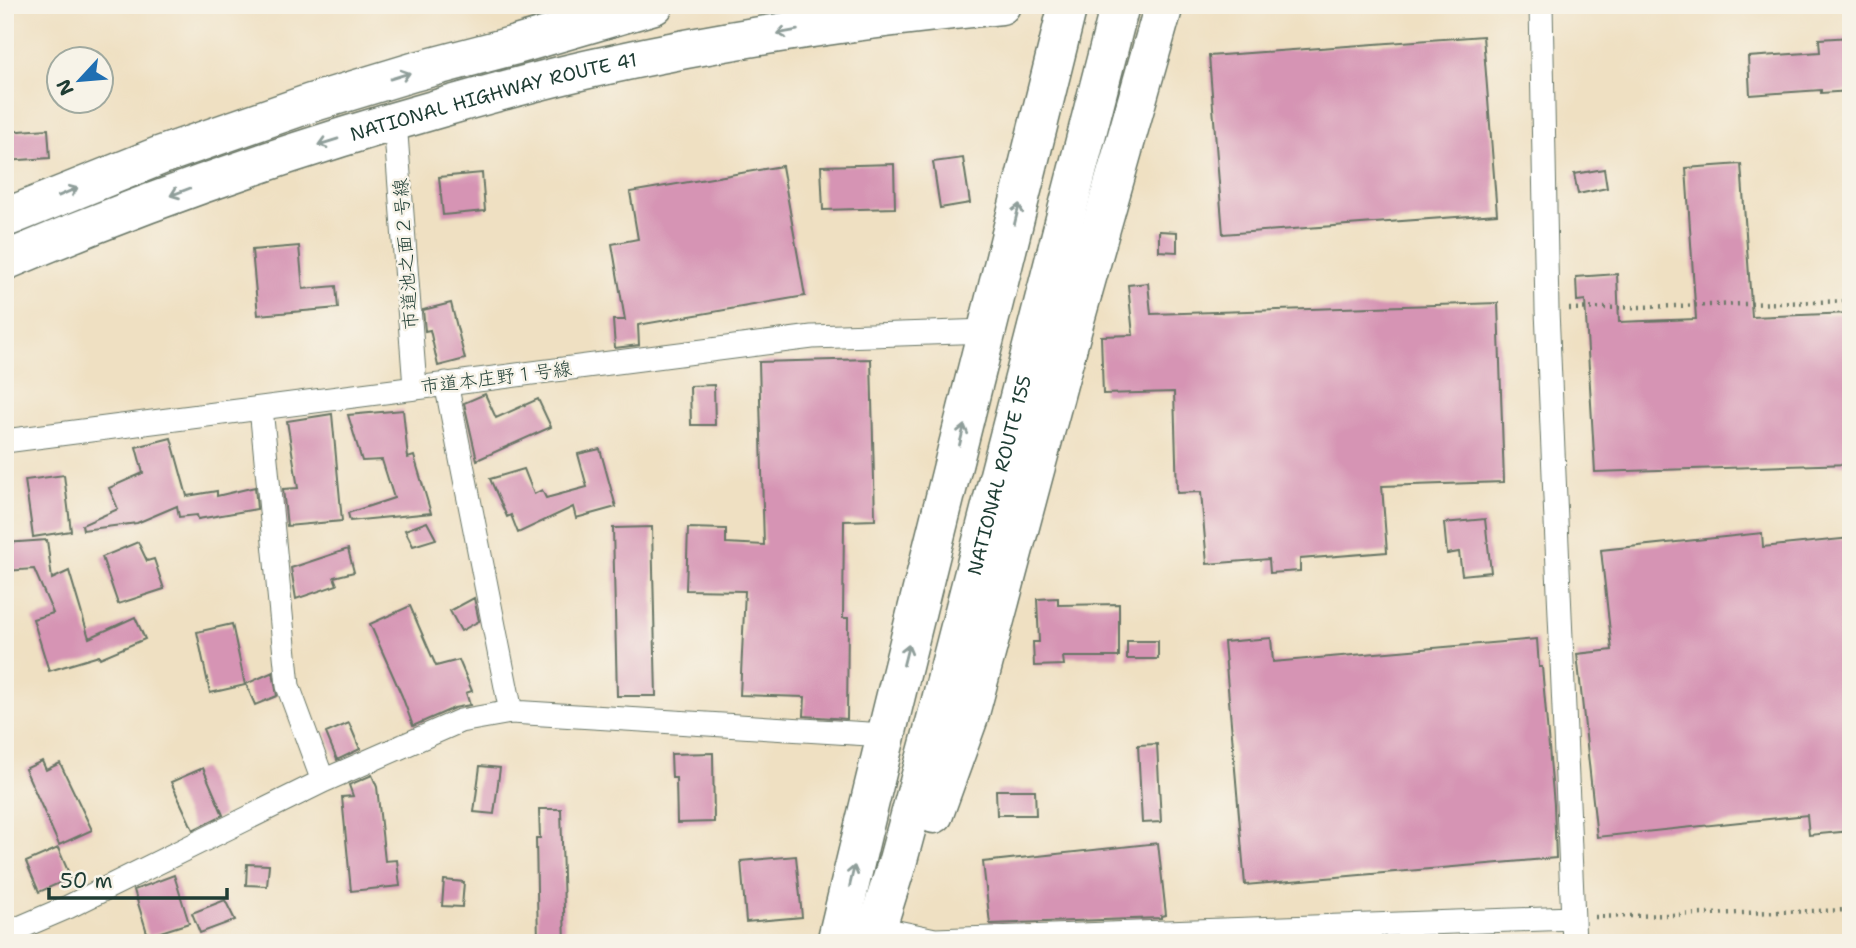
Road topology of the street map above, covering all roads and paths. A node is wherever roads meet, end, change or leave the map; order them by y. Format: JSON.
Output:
{"nodes":[{"id":1,"x":653,"y":5,"type":"edge"},
{"id":2,"x":1000,"y":5,"type":"edge"},
{"id":3,"x":1068,"y":5,"type":"edge"},
{"id":4,"x":1120,"y":5,"type":"edge"},
{"id":5,"x":1138,"y":5,"type":"edge"},
{"id":6,"x":1164,"y":5,"type":"edge"},
{"id":7,"x":1541,"y":5,"type":"edge"},
{"id":8,"x":395,"y":121,"type":"junction"},
{"id":9,"x":5,"y":218,"type":"edge"},
{"id":10,"x":5,"y":261,"type":"edge"},
{"id":11,"x":1851,"y":301,"type":"edge"},
{"id":12,"x":1547,"y":310,"type":"junction"},
{"id":13,"x":988,"y":331,"type":"junction"},
{"id":14,"x":5,"y":344,"type":"edge"},
{"id":15,"x":446,"y":383,"type":"junction"},
{"id":16,"x":415,"y":387,"type":"junction"},
{"id":17,"x":261,"y":408,"type":"junction"},
{"id":18,"x":8,"y":441,"type":"edge"},
{"id":19,"x":511,"y":712,"type":"junction"},
{"id":20,"x":945,"y":714,"type":"junction"},
{"id":21,"x":885,"y":735,"type":"junction"},
{"id":22,"x":323,"y":780,"type":"junction"},
{"id":23,"x":920,"y":852,"type":"junction"},
{"id":24,"x":1851,"y":910,"type":"edge"},
{"id":25,"x":1573,"y":918,"type":"junction"},
{"id":26,"x":5,"y":934,"type":"edge"},
{"id":27,"x":888,"y":939,"type":"edge"},
{"id":28,"x":836,"y":943,"type":"edge"},
{"id":29,"x":1574,"y":943,"type":"edge"}],
"edges":[{"from":9,"to":1,"type":"highway","one_way":true},
{"from":2,"to":8,"type":"highway","name":"NATIONAL HIGHWAY ROUTE 41","one_way":true},
{"from":13,"to":3,"type":"highway","one_way":true},
{"from":4,"to":20,"type":"highway","name":"NATIONAL ROUTE 155"},
{"from":5,"to":20,"type":"highway","name":"NATIONAL ROUTE 155"},
{"from":6,"to":23,"type":"highway"},
{"from":7,"to":12,"type":"street"},
{"from":8,"to":10,"type":"highway","name":"NATIONAL HIGHWAY ROUTE 41","one_way":true},
{"from":8,"to":16,"type":"street","name":"市道池之面２号線"},
{"from":11,"to":12,"type":"path"},
{"from":12,"to":25,"type":"street"},
{"from":13,"to":15,"type":"street","name":"市道本庄野１号線"},
{"from":21,"to":13,"type":"highway","one_way":true},
{"from":14,"to":18,"type":"path"},
{"from":15,"to":16,"type":"street","name":"市道本庄野１号線"},
{"from":15,"to":19,"type":"street"},
{"from":16,"to":17,"type":"street","name":"市道本庄野１号線"},
{"from":17,"to":18,"type":"street","name":"市道本庄野１号線"},
{"from":17,"to":22,"type":"street"},
{"from":19,"to":21,"type":"street"},
{"from":19,"to":22,"type":"street"},
{"from":20,"to":23,"type":"highway","name":"NATIONAL ROUTE 155"},
{"from":20,"to":27,"type":"highway","name":"NATIONAL ROUTE 155"},
{"from":28,"to":21,"type":"highway","one_way":true},
{"from":22,"to":26,"type":"street"},
{"from":23,"to":27,"type":"highway","name":"NATIONAL ROUTE 155"},
{"from":24,"to":25,"type":"path"},
{"from":25,"to":27,"type":"street"},
{"from":25,"to":29,"type":"street"}]}
